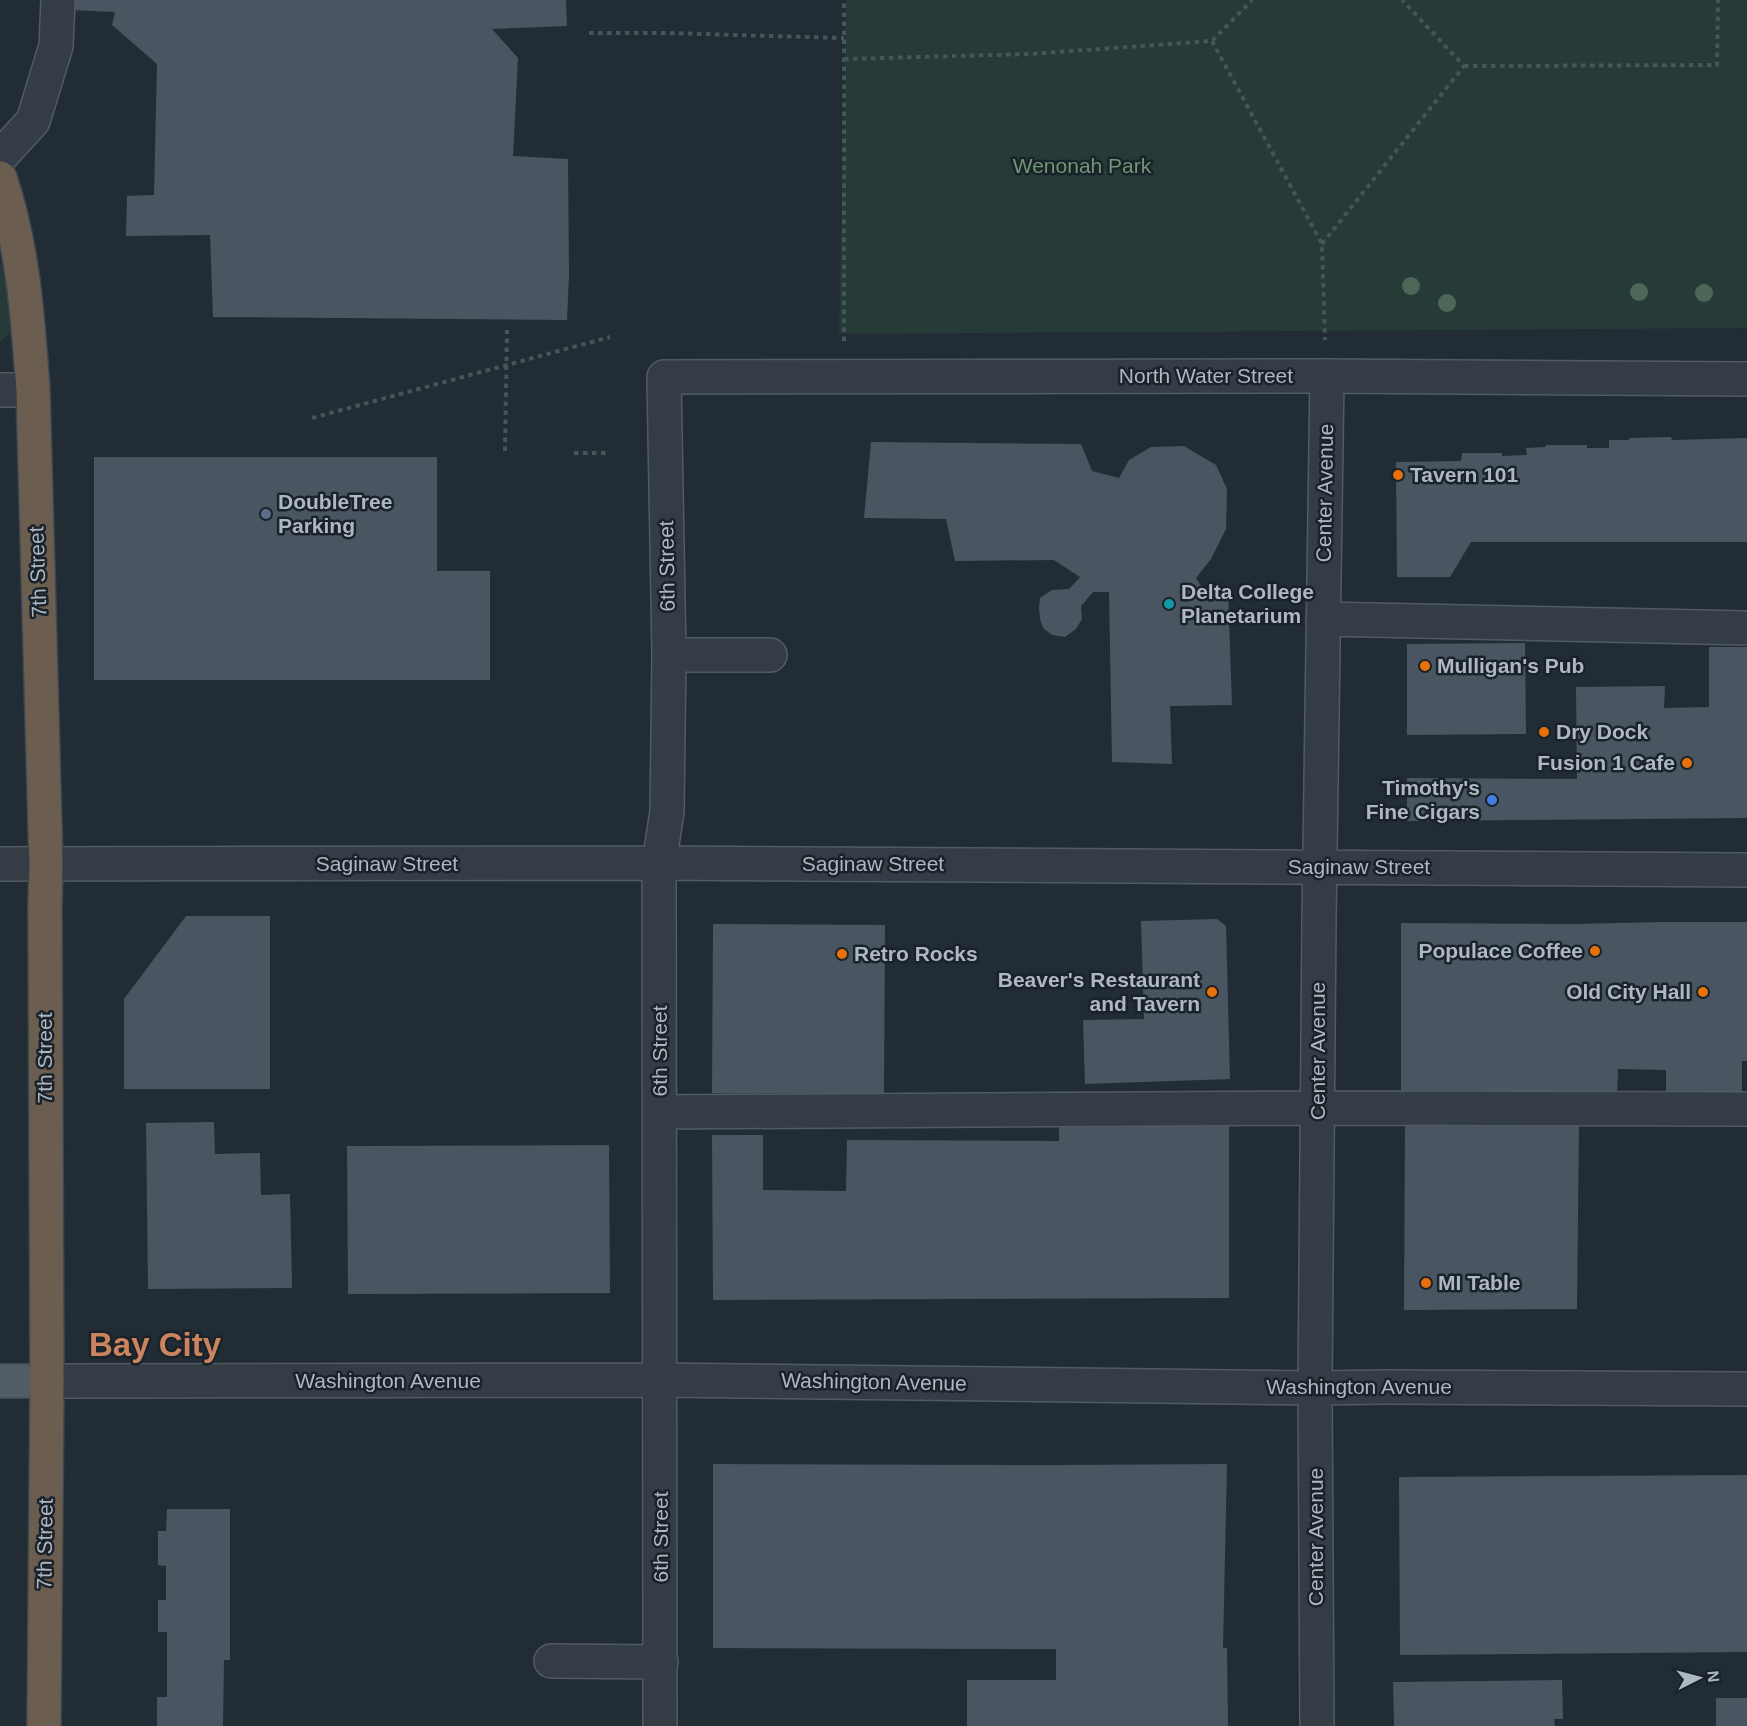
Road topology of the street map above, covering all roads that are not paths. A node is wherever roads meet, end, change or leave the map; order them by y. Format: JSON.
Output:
{"nodes":[{"id":1,"x":58,"y":0,"type":"edge"},
{"id":2,"x":0,"y":157,"type":"edge"},
{"id":3,"x":0,"y":178,"type":"edge"},
{"id":4,"x":1327,"y":376,"type":"junction"},
{"id":5,"x":664,"y":377,"type":"joint"},
{"id":6,"x":1747,"y":379,"type":"edge"},
{"id":7,"x":0,"y":390,"type":"edge"},
{"id":8,"x":33,"y":390,"type":"junction"},
{"id":9,"x":1323,"y":619,"type":"junction"},
{"id":10,"x":1747,"y":628,"type":"edge"},
{"id":11,"x":669,"y":654,"type":"junction"},
{"id":12,"x":770,"y":655,"type":"dead end"},
{"id":13,"x":46,"y":863,"type":"junction"},
{"id":14,"x":659,"y":863,"type":"junction"},
{"id":15,"x":0,"y":864,"type":"edge"},
{"id":16,"x":1320,"y":866,"type":"junction"},
{"id":17,"x":1747,"y":870,"type":"edge"},
{"id":18,"x":1318,"y":1108,"type":"junction"},
{"id":19,"x":1747,"y":1109,"type":"edge"},
{"id":20,"x":660,"y":1112,"type":"junction"},
{"id":21,"x":661,"y":1380,"type":"junction"},
{"id":22,"x":0,"y":1381,"type":"edge"},
{"id":23,"x":47,"y":1381,"type":"junction"},
{"id":24,"x":1315,"y":1388,"type":"junction"},
{"id":25,"x":1747,"y":1389,"type":"edge"},
{"id":26,"x":551,"y":1661,"type":"dead end"},
{"id":27,"x":661,"y":1662,"type":"junction"},
{"id":28,"x":44,"y":1726,"type":"edge"},
{"id":29,"x":660,"y":1726,"type":"edge"},
{"id":30,"x":1317,"y":1726,"type":"edge"}],
"edges":[{"from":1,"to":2,"type":"street"},
{"from":3,"to":8,"type":"highway","name":"7th Street"},
{"from":4,"to":5,"type":"street","name":"North Water Street"},
{"from":4,"to":6,"type":"street","name":"North Water Street"},
{"from":4,"to":9,"type":"street","name":"Center Avenue"},
{"from":5,"to":11,"type":"street","name":"6th Street"},
{"from":7,"to":8,"type":"street"},
{"from":8,"to":13,"type":"highway","name":"7th Street"},
{"from":9,"to":10,"type":"street"},
{"from":9,"to":16,"type":"street","name":"Center Avenue"},
{"from":11,"to":12,"type":"street"},
{"from":11,"to":14,"type":"street","name":"6th Street"},
{"from":13,"to":14,"type":"street","name":"Saginaw Street"},
{"from":13,"to":15,"type":"street","name":"Saginaw Street"},
{"from":13,"to":23,"type":"highway","name":"7th Street"},
{"from":14,"to":16,"type":"street","name":"Saginaw Street"},
{"from":14,"to":20,"type":"street","name":"6th Street"},
{"from":16,"to":17,"type":"street","name":"Saginaw Street"},
{"from":16,"to":18,"type":"street","name":"Center Avenue"},
{"from":18,"to":19,"type":"street"},
{"from":18,"to":20,"type":"street"},
{"from":18,"to":24,"type":"street","name":"Center Avenue"},
{"from":20,"to":21,"type":"street","name":"6th Street"},
{"from":21,"to":23,"type":"street","name":"Washington Avenue"},
{"from":21,"to":24,"type":"street","name":"Washington Avenue"},
{"from":21,"to":27,"type":"street","name":"6th Street"},
{"from":22,"to":23,"type":"main road","name":"Washington Avenue"},
{"from":23,"to":28,"type":"highway","name":"7th Street"},
{"from":24,"to":25,"type":"street","name":"Washington Avenue"},
{"from":24,"to":30,"type":"street","name":"Center Avenue"},
{"from":26,"to":27,"type":"street"},
{"from":27,"to":29,"type":"street","name":"6th Street"}]}
